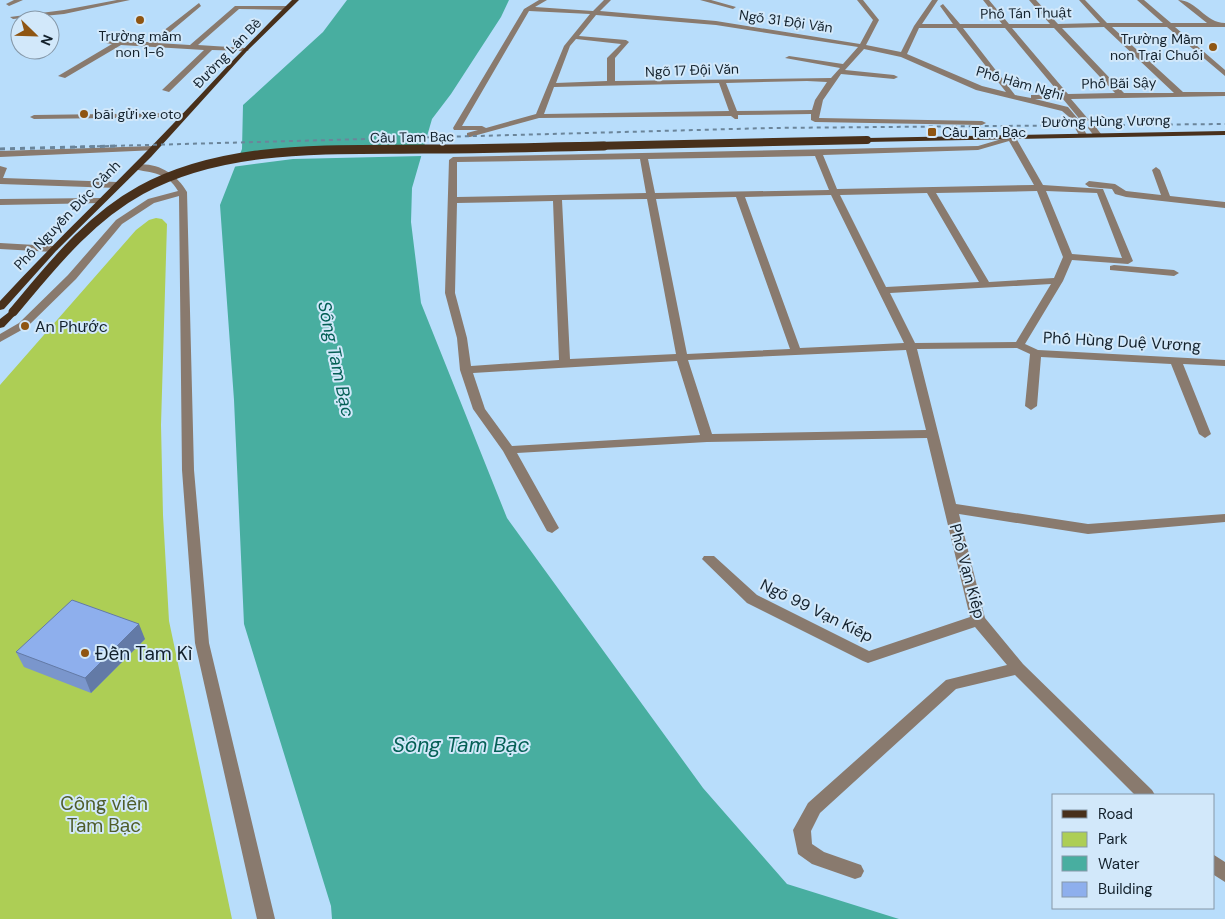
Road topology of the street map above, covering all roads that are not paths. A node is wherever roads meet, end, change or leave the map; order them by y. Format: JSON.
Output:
{"nodes":[{"id":1,"x":20,"y":0,"type":"edge"},
{"id":2,"x":127,"y":0,"type":"edge"},
{"id":3,"x":296,"y":0,"type":"edge"},
{"id":4,"x":544,"y":0,"type":"edge"},
{"id":5,"x":608,"y":0,"type":"edge"},
{"id":6,"x":703,"y":0,"type":"edge"},
{"id":7,"x":860,"y":0,"type":"edge"},
{"id":8,"x":935,"y":0,"type":"edge"},
{"id":9,"x":986,"y":0,"type":"edge"},
{"id":10,"x":1032,"y":0,"type":"edge"},
{"id":11,"x":1082,"y":0,"type":"edge"},
{"id":12,"x":1140,"y":0,"type":"edge"},
{"id":13,"x":1181,"y":0,"type":"edge"},
{"id":14,"x":9,"y":4,"type":"dead end"},
{"id":15,"x":199,"y":5,"type":"dead end"},
{"id":16,"x":943,"y":6,"type":"dead end"},
{"id":17,"x":733,"y":7,"type":"dead end"},
{"id":18,"x":287,"y":8,"type":"junction"},
{"id":19,"x":527,"y":9,"type":"junction"},
{"id":20,"x":60,"y":12,"type":"edge"},
{"id":21,"x":594,"y":13,"type":"junction"},
{"id":22,"x":1104,"y":24,"type":"junction"},
{"id":23,"x":1169,"y":24,"type":"junction"},
{"id":24,"x":917,"y":26,"type":"junction"},
{"id":25,"x":958,"y":26,"type":"junction"},
{"id":26,"x":1009,"y":26,"type":"junction"},
{"id":27,"x":1058,"y":26,"type":"junction"},
{"id":28,"x":1214,"y":26,"type":"junction"},
{"id":29,"x":1225,"y":26,"type":"edge"},
{"id":30,"x":573,"y":37,"type":"junction"},
{"id":31,"x":108,"y":42,"type":"dead end"},
{"id":32,"x":119,"y":43,"type":"junction"},
{"id":33,"x":150,"y":45,"type":"junction"},
{"id":34,"x":862,"y":46,"type":"junction"},
{"id":35,"x":192,"y":47,"type":"junction"},
{"id":36,"x":210,"y":48,"type":"junction"},
{"id":37,"x":245,"y":50,"type":"junction"},
{"id":38,"x":902,"y":54,"type":"junction"},
{"id":39,"x":789,"y":58,"type":"dead end"},
{"id":40,"x":841,"y":69,"type":"junction"},
{"id":41,"x":1225,"y":74,"type":"edge"},
{"id":42,"x":62,"y":76,"type":"dead end"},
{"id":43,"x":894,"y":77,"type":"dead end"},
{"id":44,"x":832,"y":80,"type":"junction"},
{"id":45,"x":722,"y":81,"type":"junction"},
{"id":46,"x":553,"y":85,"type":"junction"},
{"id":47,"x":611,"y":85,"type":"junction"},
{"id":48,"x":166,"y":90,"type":"dead end"},
{"id":49,"x":1180,"y":94,"type":"junction"},
{"id":50,"x":1225,"y":94,"type":"edge"},
{"id":51,"x":1121,"y":95,"type":"junction"},
{"id":52,"x":1068,"y":96,"type":"junction"},
{"id":53,"x":1014,"y":98,"type":"junction"},
{"id":54,"x":733,"y":113,"type":"junction"},
{"id":55,"x":184,"y":115,"type":"junction"},
{"id":56,"x":540,"y":116,"type":"junction"},
{"id":57,"x":814,"y":116,"type":"junction"},
{"id":58,"x":34,"y":117,"type":"dead end"},
{"id":59,"x":790,"y":119,"type":"dead end"},
{"id":60,"x":1075,"y":120,"type":"dead end"},
{"id":61,"x":1085,"y":120,"type":"dead end"},
{"id":62,"x":982,"y":123,"type":"dead end"},
{"id":63,"x":490,"y":128,"type":"junction"},
{"id":64,"x":1225,"y":133,"type":"edge"},
{"id":65,"x":470,"y":135,"type":"dead end"},
{"id":66,"x":1012,"y":138,"type":"junction"},
{"id":67,"x":867,"y":140,"type":"joint"},
{"id":68,"x":154,"y":148,"type":"junction"},
{"id":69,"x":0,"y":154,"type":"edge"},
{"id":70,"x":818,"y":154,"type":"junction"},
{"id":71,"x":643,"y":156,"type":"junction"},
{"id":72,"x":136,"y":167,"type":"junction"},
{"id":73,"x":1156,"y":170,"type":"dead end"},
{"id":74,"x":0,"y":181,"type":"edge"},
{"id":75,"x":1038,"y":184,"type":"junction"},
{"id":76,"x":117,"y":185,"type":"junction"},
{"id":77,"x":930,"y":191,"type":"junction"},
{"id":78,"x":183,"y":192,"type":"junction"},
{"id":79,"x":834,"y":192,"type":"junction"},
{"id":80,"x":739,"y":193,"type":"junction"},
{"id":81,"x":649,"y":195,"type":"junction"},
{"id":82,"x":557,"y":198,"type":"junction"},
{"id":83,"x":1168,"y":199,"type":"junction"},
{"id":84,"x":452,"y":200,"type":"junction"},
{"id":85,"x":100,"y":201,"type":"junction"},
{"id":86,"x":0,"y":202,"type":"edge"},
{"id":87,"x":1225,"y":205,"type":"edge"},
{"id":88,"x":0,"y":246,"type":"edge"},
{"id":89,"x":52,"y":249,"type":"junction"},
{"id":90,"x":1066,"y":261,"type":"junction"},
{"id":91,"x":1174,"y":273,"type":"dead end"},
{"id":92,"x":1058,"y":281,"type":"junction"},
{"id":93,"x":986,"y":284,"type":"junction"},
{"id":94,"x":884,"y":290,"type":"junction"},
{"id":95,"x":0,"y":307,"type":"edge"},
{"id":96,"x":0,"y":325,"type":"edge"},
{"id":97,"x":0,"y":339,"type":"edge"},
{"id":98,"x":1019,"y":345,"type":"junction"},
{"id":99,"x":911,"y":346,"type":"junction"},
{"id":100,"x":796,"y":351,"type":"junction"},
{"id":101,"x":1036,"y":353,"type":"junction"},
{"id":102,"x":682,"y":358,"type":"junction"},
{"id":103,"x":1176,"y":361,"type":"junction"},
{"id":104,"x":564,"y":363,"type":"junction"},
{"id":105,"x":1225,"y":363,"type":"edge"},
{"id":106,"x":466,"y":370,"type":"junction"},
{"id":107,"x":1032,"y":406,"type":"dead end"},
{"id":108,"x":934,"y":434,"type":"junction"},
{"id":109,"x":1205,"y":434,"type":"dead end"},
{"id":110,"x":708,"y":438,"type":"junction"},
{"id":111,"x":509,"y":450,"type":"junction"},
{"id":112,"x":951,"y":508,"type":"junction"},
{"id":113,"x":1225,"y":518,"type":"edge"},
{"id":114,"x":552,"y":528,"type":"dead end"},
{"id":115,"x":709,"y":559,"type":"dead end"},
{"id":116,"x":978,"y":620,"type":"junction"},
{"id":117,"x":1018,"y":668,"type":"junction"},
{"id":118,"x":1145,"y":794,"type":"edge"},
{"id":119,"x":1215,"y":864,"type":"edge"},
{"id":120,"x":854,"y":871,"type":"dead end"},
{"id":121,"x":1225,"y":874,"type":"edge"},
{"id":122,"x":266,"y":919,"type":"edge"}],
"edges":[{"from":1,"to":14,"type":"street"},
{"from":2,"to":20,"type":"street"},
{"from":3,"to":18,"type":"main road","name":"Đường Lán Bè"},
{"from":4,"to":19,"type":"street"},
{"from":5,"to":21,"type":"street"},
{"from":6,"to":17,"type":"street"},
{"from":7,"to":34,"type":"street"},
{"from":8,"to":24,"type":"street"},
{"from":9,"to":26,"type":"street","name":"Phố Hàm Nghi"},
{"from":10,"to":27,"type":"street"},
{"from":11,"to":22,"type":"street"},
{"from":12,"to":23,"type":"street"},
{"from":13,"to":28,"type":"street"},
{"from":15,"to":33,"type":"street"},
{"from":16,"to":25,"type":"street"},
{"from":18,"to":35,"type":"street"},
{"from":18,"to":37,"type":"main road","name":"Đường Lán Bè"},
{"from":19,"to":21,"type":"street","name":"Ngõ 31 Đội Văn"},
{"from":19,"to":63,"type":"street"},
{"from":21,"to":30,"type":"street"},
{"from":21,"to":34,"type":"street","name":"Ngõ 31 Đội Văn"},
{"from":22,"to":23,"type":"street","name":"Phố Tán Thuật"},
{"from":22,"to":27,"type":"street","name":"Phố Tán Thuật"},
{"from":22,"to":49,"type":"street"},
{"from":23,"to":28,"type":"street","name":"Phố Tán Thuật"},
{"from":23,"to":41,"type":"street"},
{"from":24,"to":25,"type":"street","name":"Phố Tán Thuật"},
{"from":24,"to":38,"type":"street"},
{"from":25,"to":26,"type":"street","name":"Phố Tán Thuật"},
{"from":25,"to":53,"type":"street"},
{"from":26,"to":27,"type":"street","name":"Phố Tán Thuật"},
{"from":26,"to":52,"type":"street","name":"Phố Hàm Nghi"},
{"from":27,"to":51,"type":"street"},
{"from":28,"to":29,"type":"street","name":"Phố Tán Thuật"},
{"from":30,"to":46,"type":"street"},
{"from":30,"to":47,"type":"street"},
{"from":31,"to":32,"type":"street"},
{"from":32,"to":33,"type":"street"},
{"from":32,"to":42,"type":"street"},
{"from":33,"to":35,"type":"street"},
{"from":34,"to":38,"type":"street","name":"Ngõ 31 Đội Văn"},
{"from":34,"to":40,"type":"street"},
{"from":35,"to":36,"type":"street"},
{"from":36,"to":37,"type":"street"},
{"from":36,"to":48,"type":"street"},
{"from":37,"to":55,"type":"main road","name":"Đường Lán Bè"},
{"from":38,"to":53,"type":"street","name":"Phố Hàm Nghi"},
{"from":39,"to":40,"type":"street"},
{"from":40,"to":43,"type":"street"},
{"from":40,"to":44,"type":"street"},
{"from":44,"to":45,"type":"street","name":"Ngõ 17 Đội Văn"},
{"from":44,"to":57,"type":"street"},
{"from":45,"to":47,"type":"street","name":"Ngõ 17 Đội Văn"},
{"from":45,"to":54,"type":"street"},
{"from":46,"to":47,"type":"street","name":"Ngõ 17 Đội Văn"},
{"from":46,"to":56,"type":"street"},
{"from":49,"to":50,"type":"street","name":"Phố Bãi Sậy"},
{"from":49,"to":51,"type":"street","name":"Phố Bãi Sậy"},
{"from":51,"to":52,"type":"street","name":"Phố Bãi Sậy"},
{"from":52,"to":53,"type":"street","name":"Phố Bãi Sậy"},
{"from":52,"to":61,"type":"street","name":"Phố Hàm Nghi"},
{"from":53,"to":60,"type":"street","name":"Phố Hàm Nghi"},
{"from":54,"to":56,"type":"street"},
{"from":54,"to":57,"type":"street"},
{"from":54,"to":59,"type":"street"},
{"from":55,"to":58,"type":"street"},
{"from":55,"to":68,"type":"main road","name":"Đường Lán Bè"},
{"from":56,"to":63,"type":"street"},
{"from":57,"to":62,"type":"street"},
{"from":63,"to":65,"type":"street"},
{"from":64,"to":66,"type":"main road","name":"Đường Hùng Vương"},
{"from":66,"to":67,"type":"main road","name":"Đường Hùng Vương"},
{"from":66,"to":70,"type":"street"},
{"from":66,"to":75,"type":"street"},
{"from":67,"to":96,"type":"main road","name":"Cầu Tam Bạc","bridge":true},
{"from":68,"to":69,"type":"street"},
{"from":68,"to":72,"type":"main road","name":"Đường Lán Bè"},
{"from":70,"to":71,"type":"street"},
{"from":70,"to":79,"type":"street","name":"Phố Vạn Kiếp"},
{"from":71,"to":81,"type":"street"},
{"from":71,"to":84,"type":"street"},
{"from":72,"to":76,"type":"main road","name":"Phố Nguyễn Đức Cảnh"},
{"from":72,"to":78,"type":"street"},
{"from":73,"to":83,"type":"street"},
{"from":74,"to":76,"type":"street"},
{"from":75,"to":77,"type":"street"},
{"from":75,"to":83,"type":"street"},
{"from":75,"to":90,"type":"street"},
{"from":75,"to":90,"type":"street"},
{"from":76,"to":85,"type":"main road","name":"Phố Nguyễn Đức Cảnh"},
{"from":77,"to":79,"type":"street"},
{"from":77,"to":93,"type":"street"},
{"from":78,"to":97,"type":"street"},
{"from":78,"to":122,"type":"street"},
{"from":79,"to":80,"type":"street"},
{"from":79,"to":94,"type":"street","name":"Phố Vạn Kiếp"},
{"from":80,"to":81,"type":"street"},
{"from":80,"to":100,"type":"street"},
{"from":81,"to":82,"type":"street"},
{"from":81,"to":102,"type":"street"},
{"from":82,"to":84,"type":"street"},
{"from":82,"to":104,"type":"street"},
{"from":83,"to":87,"type":"street"},
{"from":84,"to":106,"type":"street"},
{"from":85,"to":86,"type":"street"},
{"from":85,"to":89,"type":"main road","name":"Phố Nguyễn Đức Cảnh"},
{"from":88,"to":89,"type":"street"},
{"from":89,"to":95,"type":"main road","name":"Phố Nguyễn Đức Cảnh"},
{"from":90,"to":91,"type":"street"},
{"from":90,"to":92,"type":"street"},
{"from":92,"to":93,"type":"street"},
{"from":92,"to":98,"type":"street"},
{"from":93,"to":94,"type":"street"},
{"from":94,"to":99,"type":"street","name":"Phố Vạn Kiếp"},
{"from":98,"to":99,"type":"street"},
{"from":98,"to":101,"type":"street","name":"Phố Hùng Duệ Vương"},
{"from":99,"to":100,"type":"street"},
{"from":99,"to":108,"type":"street","name":"Phố Vạn Kiếp"},
{"from":100,"to":102,"type":"street"},
{"from":101,"to":103,"type":"street","name":"Phố Hùng Duệ Vương"},
{"from":101,"to":107,"type":"street"},
{"from":102,"to":104,"type":"street"},
{"from":102,"to":110,"type":"street"},
{"from":103,"to":105,"type":"street","name":"Phố Hùng Duệ Vương"},
{"from":103,"to":109,"type":"street"},
{"from":104,"to":106,"type":"street"},
{"from":106,"to":111,"type":"street"},
{"from":108,"to":110,"type":"street"},
{"from":108,"to":112,"type":"street","name":"Phố Vạn Kiếp"},
{"from":110,"to":111,"type":"street"},
{"from":111,"to":114,"type":"street"},
{"from":112,"to":113,"type":"street"},
{"from":112,"to":116,"type":"street","name":"Phố Vạn Kiếp"},
{"from":115,"to":116,"type":"street","name":"Ngõ 99 Vạn Kiếp"},
{"from":116,"to":117,"type":"street","name":"Phố Vạn Kiếp"},
{"from":117,"to":118,"type":"street","name":"Phố Vạn Kiếp"},
{"from":117,"to":120,"type":"street"},
{"from":119,"to":121,"type":"street"}]}
